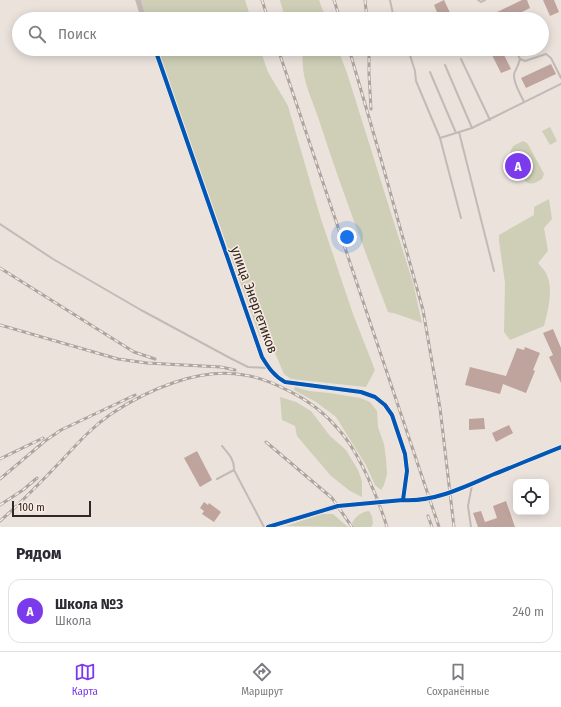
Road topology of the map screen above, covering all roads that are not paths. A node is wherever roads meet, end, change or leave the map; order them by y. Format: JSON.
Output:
{"nodes":[{"id":1,"x":138,"y":0,"type":"edge"},
{"id":2,"x":390,"y":0,"type":"edge"},
{"id":3,"x":478,"y":0,"type":"edge"},
{"id":4,"x":485,"y":0,"type":"edge"},
{"id":5,"x":142,"y":12,"type":"edge"},
{"id":6,"x":393,"y":12,"type":"edge"},
{"id":7,"x":157,"y":56,"type":"edge"},
{"id":8,"x":410,"y":56,"type":"edge"},
{"id":9,"x":518,"y":56,"type":"edge"},
{"id":10,"x":540,"y":56,"type":"edge"},
{"id":11,"x":548,"y":56,"type":"edge"},
{"id":12,"x":461,"y":59,"type":"dead end"},
{"id":13,"x":520,"y":59,"type":"junction"},
{"id":14,"x":445,"y":65,"type":"dead end"},
{"id":15,"x":430,"y":72,"type":"dead end"},
{"id":16,"x":561,"y":78,"type":"edge"},
{"id":17,"x":561,"y":84,"type":"edge"},
{"id":18,"x":524,"y":102,"type":"junction"},
{"id":19,"x":490,"y":120,"type":"junction"},
{"id":20,"x":472,"y":128,"type":"junction"},
{"id":21,"x":460,"y":132,"type":"junction"},
{"id":22,"x":456,"y":133,"type":"junction"},
{"id":23,"x":440,"y":138,"type":"junction"},
{"id":24,"x":461,"y":218,"type":"dead end"},
{"id":25,"x":0,"y":224,"type":"edge"},
{"id":26,"x":494,"y":271,"type":"dead end"},
{"id":27,"x":268,"y":368,"type":"junction"},
{"id":28,"x":222,"y":446,"type":"dead end"},
{"id":29,"x":561,"y":446,"type":"edge"},
{"id":30,"x":234,"y":470,"type":"junction"},
{"id":31,"x":217,"y":479,"type":"dead end"},
{"id":32,"x":472,"y":484,"type":"junction"},
{"id":33,"x":403,"y":500,"type":"junction"},
{"id":34,"x":264,"y":527,"type":"edge"},
{"id":35,"x":271,"y":527,"type":"edge"},
{"id":36,"x":470,"y":527,"type":"edge"}],
"edges":[{"from":1,"to":5,"type":"street"},
{"from":2,"to":6,"type":"lane"},
{"from":3,"to":4,"type":"lane"},
{"from":7,"to":27,"type":"street","name":"улица Энергетиков"},
{"from":8,"to":23,"type":"lane"},
{"from":9,"to":13,"type":"lane"},
{"from":10,"to":13,"type":"lane"},
{"from":11,"to":16,"type":"lane"},
{"from":12,"to":19,"type":"lane"},
{"from":13,"to":18,"type":"lane"},
{"from":14,"to":20,"type":"lane"},
{"from":15,"to":22,"type":"lane"},
{"from":17,"to":18,"type":"lane"},
{"from":18,"to":19,"type":"lane"},
{"from":19,"to":20,"type":"lane"},
{"from":20,"to":21,"type":"lane"},
{"from":21,"to":22,"type":"lane"},
{"from":21,"to":26,"type":"lane"},
{"from":22,"to":23,"type":"lane"},
{"from":23,"to":24,"type":"lane"},
{"from":25,"to":27,"type":"lane"},
{"from":27,"to":33,"type":"street","name":"улица Энергетиков"},
{"from":28,"to":30,"type":"lane"},
{"from":29,"to":32,"type":"street"},
{"from":30,"to":31,"type":"lane"},
{"from":30,"to":34,"type":"lane"},
{"from":32,"to":33,"type":"street"},
{"from":32,"to":36,"type":"lane"},
{"from":33,"to":35,"type":"street"}]}
